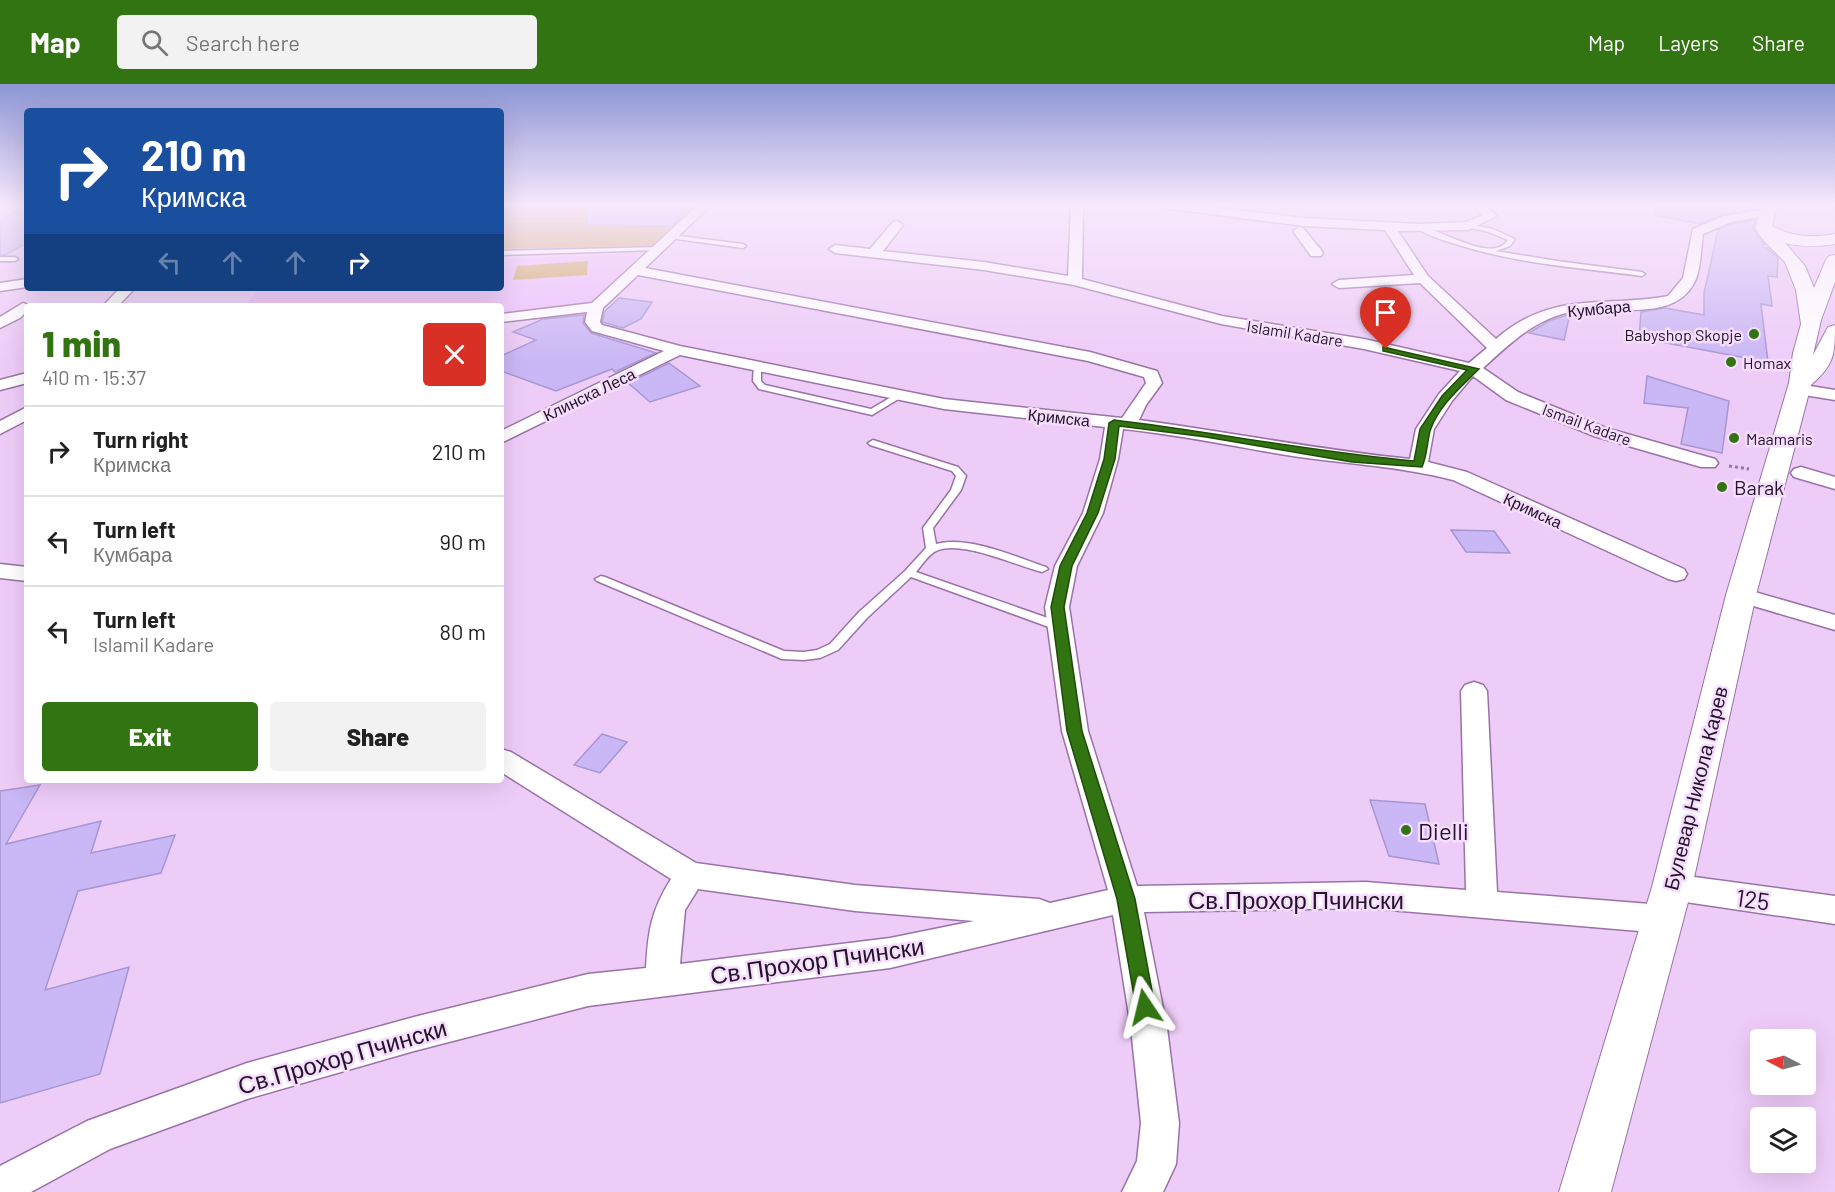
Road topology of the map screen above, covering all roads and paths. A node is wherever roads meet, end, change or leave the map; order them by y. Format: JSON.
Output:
{"nodes":[{"id":1,"x":649,"y":257,"type":"edge"},
{"id":2,"x":898,"y":257,"type":"edge"},
{"id":3,"x":1076,"y":257,"type":"edge"},
{"id":4,"x":1408,"y":257,"type":"edge"},
{"id":5,"x":1516,"y":257,"type":"edge"},
{"id":6,"x":1693,"y":257,"type":"edge"},
{"id":7,"x":1789,"y":257,"type":"edge"},
{"id":8,"x":15,"y":259,"type":"dead end"},
{"id":9,"x":0,"y":260,"type":"edge"},
{"id":10,"x":1835,"y":260,"type":"edge"},
{"id":11,"x":634,"y":270,"type":"junction"},
{"id":12,"x":1642,"y":274,"type":"dead end"},
{"id":13,"x":1423,"y":279,"type":"junction"},
{"id":14,"x":1075,"y":281,"type":"junction"},
{"id":15,"x":24,"y":284,"type":"edge"},
{"id":16,"x":1339,"y":284,"type":"dead end"},
{"id":17,"x":0,"y":286,"type":"edge"},
{"id":18,"x":125,"y":291,"type":"edge"},
{"id":19,"x":113,"y":303,"type":"edge"},
{"id":20,"x":23,"y":307,"type":"dead end"},
{"id":21,"x":596,"y":307,"type":"junction"},
{"id":22,"x":504,"y":318,"type":"edge"},
{"id":23,"x":0,"y":323,"type":"edge"},
{"id":24,"x":1811,"y":329,"type":"junction"},
{"id":25,"x":1835,"y":333,"type":"edge"},
{"id":26,"x":1497,"y":348,"type":"junction"},
{"id":27,"x":678,"y":350,"type":"junction"},
{"id":28,"x":1474,"y":369,"type":"junction"},
{"id":29,"x":24,"y":379,"type":"edge"},
{"id":30,"x":0,"y":385,"type":"edge"},
{"id":31,"x":1799,"y":386,"type":"junction"},
{"id":32,"x":1835,"y":395,"type":"edge"},
{"id":33,"x":24,"y":414,"type":"edge"},
{"id":34,"x":1121,"y":423,"type":"junction"},
{"id":35,"x":0,"y":429,"type":"edge"},
{"id":36,"x":504,"y":437,"type":"edge"},
{"id":37,"x":873,"y":443,"type":"dead end"},
{"id":38,"x":1708,"y":463,"type":"joint"},
{"id":39,"x":1418,"y":465,"type":"junction"},
{"id":40,"x":1773,"y":472,"type":"junction"},
{"id":41,"x":1801,"y":473,"type":"dead end"},
{"id":42,"x":1835,"y":483,"type":"edge"},
{"id":43,"x":932,"y":549,"type":"junction"},
{"id":44,"x":1042,"y":569,"type":"dead end"},
{"id":45,"x":0,"y":571,"type":"edge"},
{"id":46,"x":909,"y":573,"type":"junction"},
{"id":47,"x":24,"y":574,"type":"edge"},
{"id":48,"x":1676,"y":574,"type":"dead end"},
{"id":49,"x":601,"y":579,"type":"dead end"},
{"id":50,"x":1741,"y":595,"type":"junction"},
{"id":51,"x":1835,"y":623,"type":"edge"},
{"id":52,"x":1062,"y":628,"type":"junction"},
{"id":53,"x":1474,"y":690,"type":"dead end"},
{"id":54,"x":504,"y":761,"type":"edge"},
{"id":55,"x":690,"y":875,"type":"junction"},
{"id":56,"x":1126,"y":899,"type":"junction"},
{"id":57,"x":1667,"y":903,"type":"junction"},
{"id":58,"x":1482,"y":905,"type":"junction"},
{"id":59,"x":1835,"y":910,"type":"edge"},
{"id":60,"x":1056,"y":914,"type":"junction"},
{"id":61,"x":662,"y":982,"type":"junction"},
{"id":62,"x":0,"y":1187,"type":"edge"},
{"id":63,"x":1142,"y":1192,"type":"edge"},
{"id":64,"x":1585,"y":1192,"type":"edge"}],
"edges":[{"from":1,"to":11,"type":"street"},
{"from":2,"to":14,"type":"street","name":"Islamil Kadare"},
{"from":3,"to":14,"type":"street"},
{"from":4,"to":13,"type":"street"},
{"from":5,"to":12,"type":"lane"},
{"from":6,"to":26,"type":"street","name":"Кумбара"},
{"from":7,"to":24,"type":"street"},
{"from":8,"to":9,"type":"lane"},
{"from":10,"to":24,"type":"street","name":"Булевар Никола Карев"},
{"from":11,"to":21,"type":"street"},
{"from":11,"to":34,"type":"street"},
{"from":13,"to":16,"type":"street"},
{"from":13,"to":26,"type":"street"},
{"from":14,"to":28,"type":"street","name":"Islamil Kadare"},
{"from":15,"to":17,"type":"street"},
{"from":18,"to":19,"type":"street"},
{"from":20,"to":23,"type":"street"},
{"from":21,"to":22,"type":"street"},
{"from":21,"to":27,"type":"street","name":"Кримска"},
{"from":24,"to":31,"type":"street","name":"Булевар Никола Карев"},
{"from":25,"to":31,"type":"street","name":"Булевар Никола Карев"},
{"from":26,"to":28,"type":"street","name":"Кумбара"},
{"from":27,"to":34,"type":"street","name":"Кримска"},
{"from":27,"to":36,"type":"street","name":"Клинска Леса"},
{"from":28,"to":38,"type":"street","name":"Ismail Kadare"},
{"from":28,"to":39,"type":"street","name":"Кумбара"},
{"from":29,"to":30,"type":"street"},
{"from":31,"to":32,"type":"street"},
{"from":31,"to":40,"type":"street","name":"Булевар Никола Карев"},
{"from":33,"to":35,"type":"street"},
{"from":34,"to":39,"type":"street","name":"Кримска"},
{"from":34,"to":52,"type":"street"},
{"from":37,"to":43,"type":"lane"},
{"from":38,"to":40,"type":"path"},
{"from":39,"to":48,"type":"street","name":"Кримска"},
{"from":40,"to":50,"type":"street","name":"Булевар Никола Карев"},
{"from":41,"to":42,"type":"street"},
{"from":43,"to":44,"type":"lane"},
{"from":43,"to":46,"type":"lane"},
{"from":45,"to":47,"type":"street"},
{"from":46,"to":49,"type":"lane"},
{"from":46,"to":52,"type":"lane"},
{"from":50,"to":51,"type":"street"},
{"from":50,"to":57,"type":"street","name":"Булевар Никола Карев"},
{"from":52,"to":56,"type":"street"},
{"from":53,"to":58,"type":"street"},
{"from":54,"to":55,"type":"street"},
{"from":55,"to":60,"type":"street"},
{"from":55,"to":61,"type":"street"},
{"from":56,"to":58,"type":"street","name":"Св.Прохор Пчински"},
{"from":56,"to":60,"type":"street","name":"Св.Прохор Пчински"},
{"from":56,"to":63,"type":"street"},
{"from":57,"to":58,"type":"street","name":"Св.Прохор Пчински"},
{"from":57,"to":59,"type":"street","name":"125"},
{"from":57,"to":64,"type":"street","name":"Булевар Никола Карев"},
{"from":60,"to":61,"type":"street","name":"Св.Прохор Пчински"},
{"from":61,"to":62,"type":"street","name":"Св.Прохор Пчински"}]}
